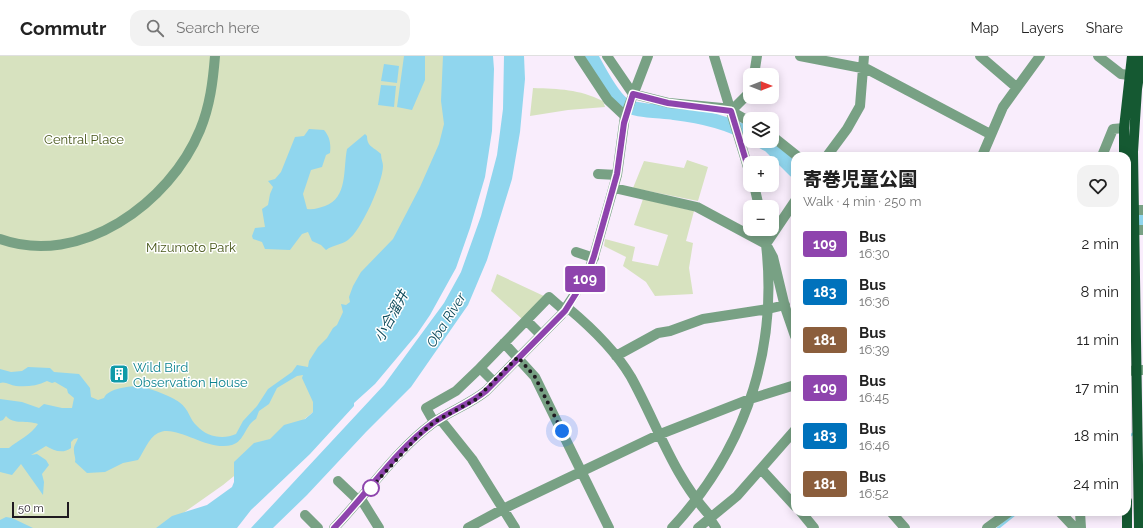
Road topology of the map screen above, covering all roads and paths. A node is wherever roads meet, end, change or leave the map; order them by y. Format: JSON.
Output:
{"nodes":[{"id":1,"x":215,"y":56,"type":"edge"},
{"id":2,"x":579,"y":56,"type":"edge"},
{"id":3,"x":607,"y":56,"type":"edge"},
{"id":4,"x":648,"y":56,"type":"edge"},
{"id":5,"x":714,"y":56,"type":"edge"},
{"id":6,"x":757,"y":56,"type":"edge"},
{"id":7,"x":800,"y":56,"type":"edge"},
{"id":8,"x":864,"y":56,"type":"edge"},
{"id":9,"x":980,"y":56,"type":"edge"},
{"id":10,"x":1040,"y":56,"type":"edge"},
{"id":11,"x":1098,"y":56,"type":"edge"},
{"id":12,"x":1132,"y":56,"type":"edge"},
{"id":13,"x":1142,"y":56,"type":"edge"},
{"id":14,"x":863,"y":67,"type":"junction"},
{"id":15,"x":755,"y":68,"type":"edge"},
{"id":16,"x":1129,"y":75,"type":"junction"},
{"id":17,"x":1016,"y":87,"type":"junction"},
{"id":18,"x":1140,"y":89,"type":"edge"},
{"id":19,"x":633,"y":96,"type":"junction"},
{"id":20,"x":743,"y":99,"type":"edge"},
{"id":21,"x":731,"y":111,"type":"junction"},
{"id":22,"x":626,"y":114,"type":"junction"},
{"id":23,"x":743,"y":118,"type":"edge"},
{"id":24,"x":1124,"y":128,"type":"junction"},
{"id":25,"x":990,"y":134,"type":"junction"},
{"id":26,"x":779,"y":142,"type":"edge"},
{"id":27,"x":791,"y":152,"type":"edge"},
{"id":28,"x":830,"y":152,"type":"edge"},
{"id":29,"x":983,"y":152,"type":"edge"},
{"id":30,"x":1104,"y":152,"type":"edge"},
{"id":31,"x":1124,"y":152,"type":"edge"},
{"id":32,"x":744,"y":156,"type":"edge"},
{"id":33,"x":598,"y":174,"type":"dead end"},
{"id":34,"x":617,"y":174,"type":"junction"},
{"id":35,"x":614,"y":188,"type":"junction"},
{"id":36,"x":791,"y":207,"type":"edge"},
{"id":37,"x":1139,"y":210,"type":"edge"},
{"id":38,"x":1139,"y":230,"type":"edge"},
{"id":39,"x":765,"y":236,"type":"edge"},
{"id":40,"x":0,"y":239,"type":"edge"},
{"id":41,"x":766,"y":244,"type":"junction"},
{"id":42,"x":576,"y":252,"type":"dead end"},
{"id":43,"x":594,"y":258,"type":"junction"},
{"id":44,"x":785,"y":305,"type":"junction"},
{"id":45,"x":566,"y":309,"type":"junction"},
{"id":46,"x":768,"y":309,"type":"junction"},
{"id":47,"x":526,"y":321,"type":"junction"},
{"id":48,"x":791,"y":324,"type":"edge"},
{"id":49,"x":541,"y":335,"type":"junction"},
{"id":50,"x":504,"y":343,"type":"junction"},
{"id":51,"x":616,"y":356,"type":"junction"},
{"id":52,"x":518,"y":357,"type":"junction"},
{"id":53,"x":480,"y":368,"type":"junction"},
{"id":54,"x":1140,"y":370,"type":"edge"},
{"id":55,"x":494,"y":382,"type":"junction"},
{"id":56,"x":791,"y":386,"type":"edge"},
{"id":57,"x":456,"y":391,"type":"junction"},
{"id":58,"x":750,"y":399,"type":"junction"},
{"id":59,"x":464,"y":406,"type":"junction"},
{"id":60,"x":437,"y":421,"type":"junction"},
{"id":61,"x":658,"y":435,"type":"junction"},
{"id":62,"x":791,"y":435,"type":"edge"},
{"id":63,"x":761,"y":469,"type":"junction"},
{"id":64,"x":582,"y":472,"type":"junction"},
{"id":65,"x":338,"y":481,"type":"dead end"},
{"id":66,"x":360,"y":500,"type":"junction"},
{"id":67,"x":696,"y":501,"type":"junction"},
{"id":68,"x":791,"y":502,"type":"edge"},
{"id":69,"x":503,"y":509,"type":"junction"},
{"id":70,"x":305,"y":515,"type":"dead end"},
{"id":71,"x":804,"y":516,"type":"edge"},
{"id":72,"x":894,"y":516,"type":"edge"},
{"id":73,"x":1004,"y":516,"type":"edge"},
{"id":74,"x":1064,"y":516,"type":"edge"},
{"id":75,"x":1080,"y":516,"type":"edge"},
{"id":76,"x":1128,"y":516,"type":"edge"},
{"id":77,"x":711,"y":518,"type":"junction"},
{"id":78,"x":318,"y":528,"type":"edge"},
{"id":79,"x":334,"y":528,"type":"edge"},
{"id":80,"x":379,"y":528,"type":"edge"},
{"id":81,"x":468,"y":528,"type":"edge"},
{"id":82,"x":515,"y":528,"type":"edge"},
{"id":83,"x":609,"y":528,"type":"edge"},
{"id":84,"x":672,"y":528,"type":"edge"},
{"id":85,"x":698,"y":528,"type":"edge"},
{"id":86,"x":716,"y":528,"type":"edge"},
{"id":87,"x":814,"y":528,"type":"edge"},
{"id":88,"x":905,"y":528,"type":"edge"},
{"id":89,"x":988,"y":528,"type":"edge"},
{"id":90,"x":1077,"y":528,"type":"edge"},
{"id":91,"x":1081,"y":528,"type":"edge"},
{"id":92,"x":1128,"y":528,"type":"edge"},
{"id":93,"x":1139,"y":528,"type":"edge"}],
"edges":[{"from":1,"to":40,"type":"street"},
{"from":2,"to":22,"type":"street"},
{"from":3,"to":19,"type":"street"},
{"from":4,"to":19,"type":"street"},
{"from":5,"to":21,"type":"street"},
{"from":6,"to":15,"type":"street"},
{"from":7,"to":14,"type":"street"},
{"from":8,"to":14,"type":"street"},
{"from":9,"to":17,"type":"street"},
{"from":10,"to":17,"type":"street"},
{"from":11,"to":16,"type":"street"},
{"from":12,"to":16,"type":"main road"},
{"from":13,"to":18,"type":"main road"},
{"from":14,"to":25,"type":"street"},
{"from":14,"to":28,"type":"street"},
{"from":16,"to":24,"type":"main road"},
{"from":17,"to":25,"type":"street"},
{"from":18,"to":37,"type":"main road"},
{"from":19,"to":21,"type":"street"},
{"from":19,"to":22,"type":"street"},
{"from":20,"to":21,"type":"street"},
{"from":21,"to":23,"type":"street"},
{"from":21,"to":32,"type":"street"},
{"from":22,"to":34,"type":"street"},
{"from":24,"to":30,"type":"street"},
{"from":24,"to":31,"type":"main road"},
{"from":25,"to":29,"type":"street"},
{"from":26,"to":27,"type":"street"},
{"from":33,"to":34,"type":"street"},
{"from":34,"to":35,"type":"street"},
{"from":35,"to":41,"type":"street"},
{"from":35,"to":43,"type":"street"},
{"from":36,"to":41,"type":"street"},
{"from":37,"to":38,"type":"main road"},
{"from":38,"to":54,"type":"main road"},
{"from":39,"to":41,"type":"street"},
{"from":41,"to":44,"type":"street"},
{"from":41,"to":46,"type":"street"},
{"from":42,"to":43,"type":"street"},
{"from":43,"to":45,"type":"street"},
{"from":44,"to":46,"type":"street"},
{"from":44,"to":48,"type":"street"},
{"from":45,"to":47,"type":"street"},
{"from":45,"to":49,"type":"street"},
{"from":45,"to":51,"type":"street"},
{"from":46,"to":51,"type":"street"},
{"from":46,"to":58,"type":"street"},
{"from":47,"to":49,"type":"street"},
{"from":47,"to":50,"type":"street"},
{"from":49,"to":52,"type":"street"},
{"from":50,"to":52,"type":"street"},
{"from":50,"to":53,"type":"street"},
{"from":51,"to":61,"type":"street"},
{"from":52,"to":55,"type":"street"},
{"from":52,"to":64,"type":"street"},
{"from":53,"to":55,"type":"street"},
{"from":53,"to":57,"type":"street"},
{"from":54,"to":93,"type":"main road"},
{"from":55,"to":59,"type":"street"},
{"from":56,"to":58,"type":"street"},
{"from":57,"to":59,"type":"street"},
{"from":57,"to":60,"type":"street"},
{"from":58,"to":61,"type":"street"},
{"from":58,"to":67,"type":"street"},
{"from":59,"to":60,"type":"street"},
{"from":60,"to":66,"type":"street"},
{"from":60,"to":69,"type":"street"},
{"from":61,"to":64,"type":"street"},
{"from":61,"to":67,"type":"street"},
{"from":62,"to":63,"type":"street"},
{"from":63,"to":68,"type":"street"},
{"from":63,"to":77,"type":"street"},
{"from":64,"to":69,"type":"street"},
{"from":64,"to":83,"type":"street"},
{"from":65,"to":66,"type":"street"},
{"from":66,"to":79,"type":"street"},
{"from":66,"to":80,"type":"street"},
{"from":67,"to":77,"type":"street"},
{"from":67,"to":84,"type":"street"},
{"from":69,"to":81,"type":"street"},
{"from":69,"to":82,"type":"street"},
{"from":70,"to":78,"type":"street"},
{"from":71,"to":87,"type":"street"},
{"from":72,"to":88,"type":"street"},
{"from":73,"to":89,"type":"street"},
{"from":74,"to":90,"type":"street"},
{"from":75,"to":91,"type":"street"},
{"from":76,"to":92,"type":"main road"},
{"from":77,"to":85,"type":"street"},
{"from":77,"to":86,"type":"street"}]}
